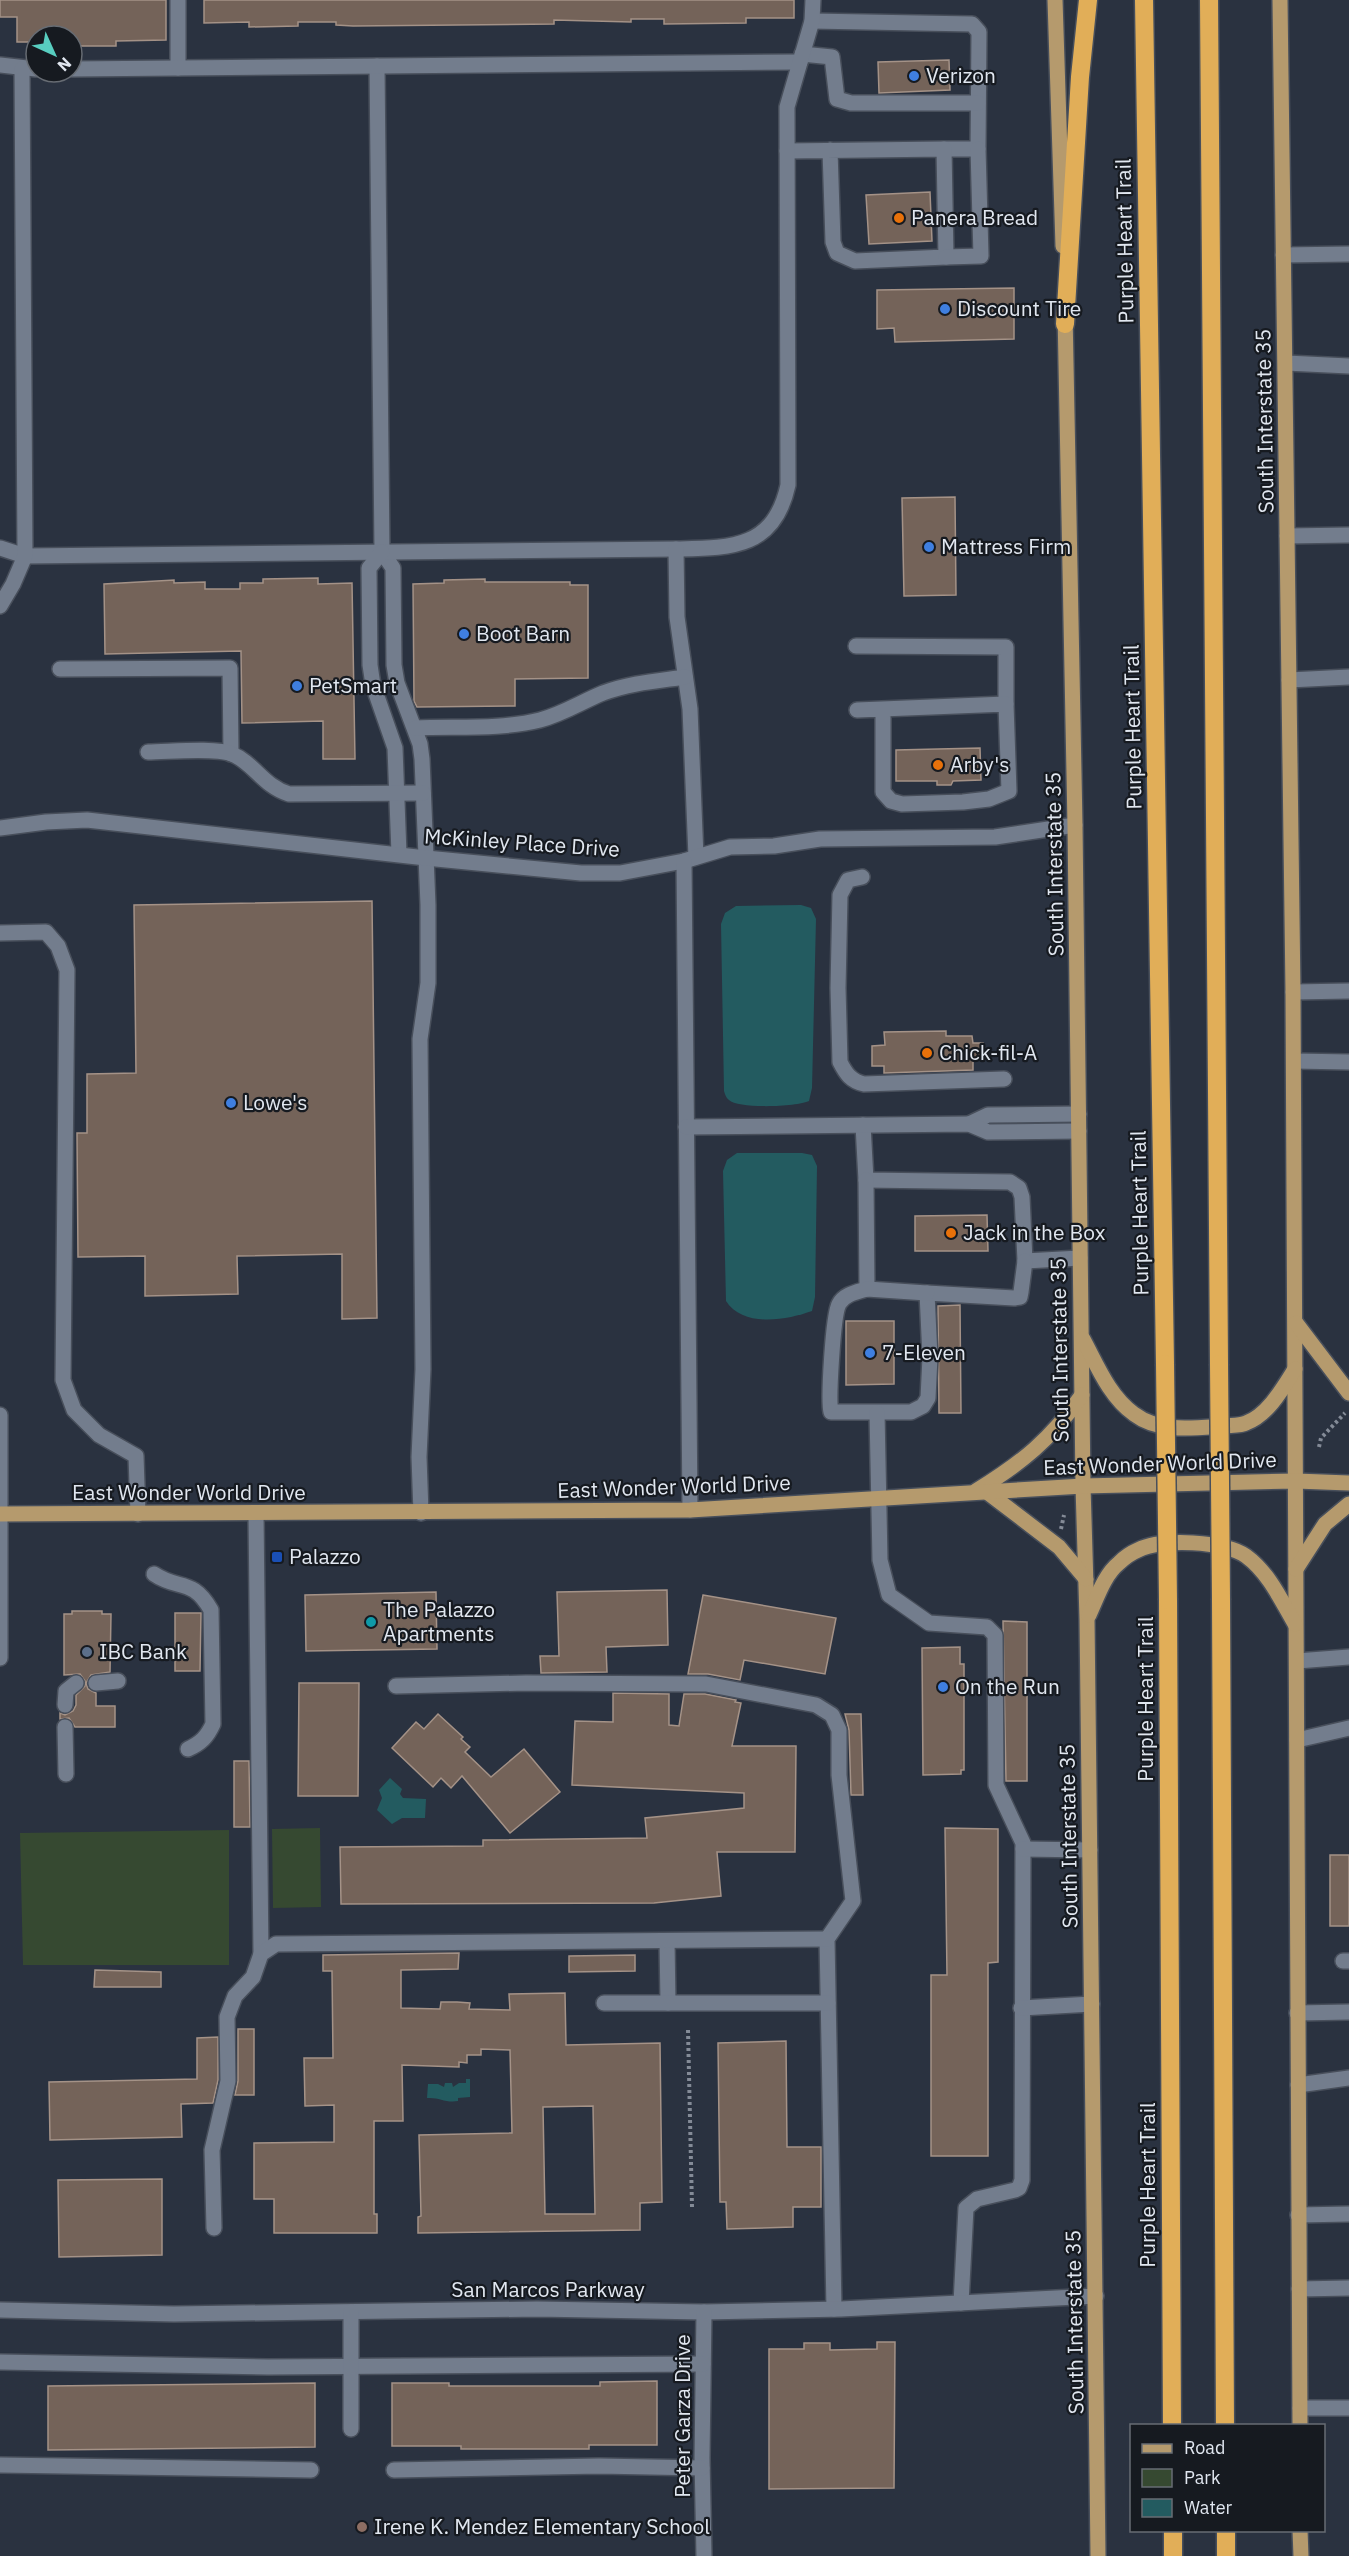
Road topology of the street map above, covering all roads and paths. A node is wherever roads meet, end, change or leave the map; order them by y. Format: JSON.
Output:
{"nodes":[{"id":1,"x":178,"y":0,"type":"edge"},
{"id":2,"x":813,"y":0,"type":"edge"},
{"id":3,"x":1055,"y":0,"type":"edge"},
{"id":4,"x":1088,"y":0,"type":"edge"},
{"id":5,"x":1144,"y":0,"type":"edge"},
{"id":6,"x":1280,"y":0,"type":"edge"},
{"id":7,"x":1209,"y":2,"type":"edge"},
{"id":8,"x":812,"y":21,"type":"junction"},
{"id":9,"x":801,"y":58,"type":"junction"},
{"id":10,"x":0,"y":65,"type":"edge"},
{"id":11,"x":377,"y":66,"type":"junction"},
{"id":12,"x":24,"y":68,"type":"edge"},
{"id":13,"x":178,"y":68,"type":"junction"},
{"id":14,"x":84,"y":69,"type":"edge"},
{"id":15,"x":29,"y":84,"type":"edge"},
{"id":16,"x":978,"y":103,"type":"junction"},
{"id":17,"x":978,"y":148,"type":"junction"},
{"id":18,"x":944,"y":149,"type":"junction"},
{"id":19,"x":830,"y":150,"type":"junction"},
{"id":20,"x":787,"y":151,"type":"junction"},
{"id":21,"x":1349,"y":254,"type":"edge"},
{"id":22,"x":1283,"y":255,"type":"junction"},
{"id":23,"x":946,"y":257,"type":"junction"},
{"id":24,"x":1065,"y":324,"type":"junction"},
{"id":25,"x":1286,"y":363,"type":"junction"},
{"id":26,"x":1349,"y":366,"type":"edge"},
{"id":27,"x":1349,"y":535,"type":"edge"},
{"id":28,"x":1287,"y":536,"type":"junction"},
{"id":29,"x":0,"y":548,"type":"edge"},
{"id":30,"x":676,"y":549,"type":"junction"},
{"id":31,"x":381,"y":552,"type":"junction"},
{"id":32,"x":26,"y":555,"type":"junction"},
{"id":33,"x":0,"y":606,"type":"edge"},
{"id":34,"x":856,"y":646,"type":"dead end"},
{"id":35,"x":60,"y":669,"type":"dead end"},
{"id":36,"x":1349,"y":676,"type":"edge"},
{"id":37,"x":685,"y":677,"type":"junction"},
{"id":38,"x":1290,"y":680,"type":"junction"},
{"id":39,"x":1006,"y":704,"type":"junction"},
{"id":40,"x":883,"y":709,"type":"junction"},
{"id":41,"x":857,"y":710,"type":"dead end"},
{"id":42,"x":415,"y":728,"type":"junction"},
{"id":43,"x":148,"y":752,"type":"dead end"},
{"id":44,"x":231,"y":754,"type":"junction"},
{"id":45,"x":398,"y":793,"type":"junction"},
{"id":46,"x":423,"y":793,"type":"junction"},
{"id":47,"x":1075,"y":825,"type":"junction"},
{"id":48,"x":0,"y":828,"type":"edge"},
{"id":49,"x":399,"y":854,"type":"junction"},
{"id":50,"x":426,"y":858,"type":"junction"},
{"id":51,"x":690,"y":859,"type":"junction"},
{"id":52,"x":862,"y":877,"type":"dead end"},
{"id":53,"x":0,"y":933,"type":"edge"},
{"id":54,"x":1349,"y":991,"type":"edge"},
{"id":55,"x":1293,"y":992,"type":"junction"},
{"id":56,"x":1294,"y":1061,"type":"junction"},
{"id":57,"x":1349,"y":1062,"type":"edge"},
{"id":58,"x":1004,"y":1079,"type":"dead end"},
{"id":59,"x":1079,"y":1114,"type":"junction"},
{"id":60,"x":969,"y":1124,"type":"junction"},
{"id":61,"x":863,"y":1125,"type":"junction"},
{"id":62,"x":686,"y":1127,"type":"junction"},
{"id":63,"x":1079,"y":1131,"type":"junction"},
{"id":64,"x":867,"y":1180,"type":"junction"},
{"id":65,"x":1080,"y":1258,"type":"junction"},
{"id":66,"x":1025,"y":1261,"type":"junction"},
{"id":67,"x":867,"y":1289,"type":"junction"},
{"id":68,"x":927,"y":1293,"type":"junction"},
{"id":69,"x":1296,"y":1323,"type":"junction"},
{"id":70,"x":1081,"y":1336,"type":"junction"},
{"id":71,"x":1296,"y":1368,"type":"junction"},
{"id":72,"x":1349,"y":1393,"type":"edge"},
{"id":73,"x":1082,"y":1395,"type":"junction"},
{"id":74,"x":877,"y":1413,"type":"junction"},
{"id":75,"x":1345,"y":1413,"type":"dead end"},
{"id":76,"x":0,"y":1415,"type":"edge"},
{"id":77,"x":1310,"y":1436,"type":"dead end"},
{"id":78,"x":1321,"y":1438,"type":"junction"},
{"id":79,"x":1319,"y":1447,"type":"dead end"},
{"id":80,"x":1296,"y":1481,"type":"junction"},
{"id":81,"x":1349,"y":1483,"type":"edge"},
{"id":82,"x":1083,"y":1486,"type":"junction"},
{"id":83,"x":980,"y":1492,"type":"junction"},
{"id":84,"x":880,"y":1499,"type":"junction"},
{"id":85,"x":1349,"y":1504,"type":"edge"},
{"id":86,"x":690,"y":1510,"type":"junction"},
{"id":87,"x":421,"y":1513,"type":"junction"},
{"id":88,"x":1,"y":1514,"type":"edge"},
{"id":89,"x":138,"y":1514,"type":"junction"},
{"id":90,"x":256,"y":1514,"type":"junction"},
{"id":91,"x":1296,"y":1569,"type":"junction"},
{"id":92,"x":154,"y":1574,"type":"dead end"},
{"id":93,"x":1086,"y":1579,"type":"junction"},
{"id":94,"x":0,"y":1608,"type":"edge"},
{"id":95,"x":1087,"y":1619,"type":"junction"},
{"id":96,"x":1296,"y":1626,"type":"junction"},
{"id":97,"x":1349,"y":1657,"type":"edge"},
{"id":98,"x":0,"y":1658,"type":"edge"},
{"id":99,"x":1296,"y":1662,"type":"junction"},
{"id":100,"x":118,"y":1681,"type":"dead end"},
{"id":101,"x":76,"y":1683,"type":"dead end"},
{"id":102,"x":96,"y":1683,"type":"dead end"},
{"id":103,"x":396,"y":1686,"type":"dead end"},
{"id":104,"x":65,"y":1705,"type":"dead end"},
{"id":105,"x":65,"y":1727,"type":"dead end"},
{"id":106,"x":1349,"y":1728,"type":"edge"},
{"id":107,"x":1297,"y":1740,"type":"junction"},
{"id":108,"x":188,"y":1749,"type":"dead end"},
{"id":109,"x":66,"y":1774,"type":"dead end"},
{"id":110,"x":1023,"y":1850,"type":"junction"},
{"id":111,"x":1090,"y":1850,"type":"junction"},
{"id":112,"x":827,"y":1939,"type":"junction"},
{"id":113,"x":667,"y":1941,"type":"junction"},
{"id":114,"x":261,"y":1954,"type":"junction"},
{"id":115,"x":604,"y":2003,"type":"dead end"},
{"id":116,"x":668,"y":2003,"type":"junction"},
{"id":117,"x":828,"y":2003,"type":"junction"},
{"id":118,"x":1092,"y":2004,"type":"junction"},
{"id":119,"x":1021,"y":2008,"type":"junction"},
{"id":120,"x":1349,"y":2012,"type":"edge"},
{"id":121,"x":1298,"y":2013,"type":"junction"},
{"id":122,"x":688,"y":2030,"type":"dead end"},
{"id":123,"x":1349,"y":2078,"type":"edge"},
{"id":124,"x":1298,"y":2085,"type":"junction"},
{"id":125,"x":692,"y":2207,"type":"dead end"},
{"id":126,"x":1349,"y":2214,"type":"edge"},
{"id":127,"x":1298,"y":2215,"type":"junction"},
{"id":128,"x":214,"y":2228,"type":"dead end"},
{"id":129,"x":1349,"y":2288,"type":"edge"},
{"id":130,"x":1299,"y":2289,"type":"junction"},
{"id":131,"x":1096,"y":2296,"type":"junction"},
{"id":132,"x":961,"y":2303,"type":"junction"},
{"id":133,"x":834,"y":2309,"type":"junction"},
{"id":134,"x":0,"y":2310,"type":"edge"},
{"id":135,"x":351,"y":2312,"type":"junction"},
{"id":136,"x":704,"y":2312,"type":"junction"},
{"id":137,"x":0,"y":2362,"type":"edge"},
{"id":138,"x":703,"y":2364,"type":"junction"},
{"id":139,"x":351,"y":2365,"type":"junction"},
{"id":140,"x":1300,"y":2408,"type":"junction"},
{"id":141,"x":1349,"y":2408,"type":"edge"},
{"id":142,"x":1172,"y":2424,"type":"edge"},
{"id":143,"x":1225,"y":2424,"type":"edge"},
{"id":144,"x":1300,"y":2424,"type":"edge"},
{"id":145,"x":351,"y":2429,"type":"dead end"},
{"id":146,"x":0,"y":2465,"type":"edge"},
{"id":147,"x":702,"y":2468,"type":"junction"},
{"id":148,"x":311,"y":2470,"type":"dead end"},
{"id":149,"x":394,"y":2470,"type":"dead end"},
{"id":150,"x":1173,"y":2532,"type":"edge"},
{"id":151,"x":1226,"y":2532,"type":"edge"},
{"id":152,"x":1300,"y":2532,"type":"edge"},
{"id":153,"x":704,"y":2556,"type":"edge"},
{"id":154,"x":1098,"y":2556,"type":"edge"},
{"id":155,"x":1173,"y":2556,"type":"edge"},
{"id":156,"x":1226,"y":2556,"type":"edge"},
{"id":157,"x":1300,"y":2556,"type":"edge"}],
"edges":[{"from":1,"to":13,"type":"street"},
{"from":2,"to":8,"type":"street"},
{"from":3,"to":24,"type":"main road","name":"South Interstate 35"},
{"from":4,"to":24,"type":"highway"},
{"from":5,"to":142,"type":"highway","name":"Purple Heart Trail","bridge":true},
{"from":6,"to":22,"type":"main road","name":"South Interstate 35"},
{"from":7,"to":143,"type":"highway","bridge":true},
{"from":8,"to":9,"type":"street"},
{"from":8,"to":16,"type":"street"},
{"from":9,"to":11,"type":"street"},
{"from":9,"to":16,"type":"street"},
{"from":9,"to":20,"type":"street"},
{"from":10,"to":12,"type":"street"},
{"from":11,"to":13,"type":"street"},
{"from":11,"to":31,"type":"street"},
{"from":13,"to":14,"type":"street"},
{"from":15,"to":32,"type":"street"},
{"from":16,"to":17,"type":"street"},
{"from":17,"to":18,"type":"street"},
{"from":17,"to":23,"type":"street"},
{"from":18,"to":19,"type":"street"},
{"from":18,"to":23,"type":"street"},
{"from":19,"to":20,"type":"street"},
{"from":19,"to":23,"type":"street"},
{"from":20,"to":30,"type":"street"},
{"from":21,"to":22,"type":"street"},
{"from":22,"to":25,"type":"main road","name":"South Interstate 35"},
{"from":24,"to":47,"type":"main road","name":"South Interstate 35"},
{"from":25,"to":26,"type":"street"},
{"from":25,"to":28,"type":"main road","name":"South Interstate 35"},
{"from":27,"to":28,"type":"street"},
{"from":28,"to":38,"type":"main road","name":"South Interstate 35"},
{"from":29,"to":32,"type":"street"},
{"from":30,"to":31,"type":"street"},
{"from":30,"to":37,"type":"street"},
{"from":31,"to":32,"type":"street"},
{"from":31,"to":42,"type":"street"},
{"from":31,"to":45,"type":"street"},
{"from":32,"to":33,"type":"street"},
{"from":34,"to":39,"type":"street"},
{"from":35,"to":44,"type":"street"},
{"from":36,"to":38,"type":"street"},
{"from":37,"to":42,"type":"street"},
{"from":37,"to":51,"type":"street"},
{"from":38,"to":55,"type":"main road","name":"South Interstate 35"},
{"from":39,"to":40,"type":"street"},
{"from":39,"to":40,"type":"street"},
{"from":40,"to":41,"type":"street"},
{"from":42,"to":46,"type":"street"},
{"from":43,"to":44,"type":"street"},
{"from":44,"to":45,"type":"street"},
{"from":45,"to":46,"type":"street"},
{"from":45,"to":49,"type":"street"},
{"from":46,"to":50,"type":"street"},
{"from":47,"to":51,"type":"street","name":"McKinley Place Drive"},
{"from":47,"to":59,"type":"main road","name":"South Interstate 35"},
{"from":48,"to":49,"type":"street","name":"McKinley Place Drive"},
{"from":49,"to":50,"type":"street","name":"McKinley Place Drive"},
{"from":50,"to":51,"type":"street","name":"McKinley Place Drive"},
{"from":50,"to":87,"type":"street"},
{"from":51,"to":62,"type":"street"},
{"from":52,"to":58,"type":"street"},
{"from":53,"to":89,"type":"street"},
{"from":54,"to":55,"type":"street"},
{"from":55,"to":56,"type":"main road","name":"South Interstate 35"},
{"from":56,"to":57,"type":"street"},
{"from":56,"to":69,"type":"main road","name":"South Interstate 35"},
{"from":59,"to":60,"type":"street"},
{"from":59,"to":63,"type":"main road","name":"South Interstate 35"},
{"from":60,"to":61,"type":"street"},
{"from":60,"to":63,"type":"street"},
{"from":61,"to":62,"type":"street"},
{"from":61,"to":64,"type":"street"},
{"from":62,"to":86,"type":"street"},
{"from":63,"to":65,"type":"main road","name":"South Interstate 35"},
{"from":64,"to":66,"type":"street"},
{"from":64,"to":67,"type":"street"},
{"from":65,"to":66,"type":"street"},
{"from":65,"to":70,"type":"main road","name":"South Interstate 35"},
{"from":66,"to":68,"type":"street"},
{"from":67,"to":68,"type":"street"},
{"from":67,"to":74,"type":"street"},
{"from":68,"to":74,"type":"street"},
{"from":69,"to":71,"type":"main road","name":"South Interstate 35"},
{"from":69,"to":72,"type":"main road"},
{"from":70,"to":71,"type":"main road"},
{"from":70,"to":73,"type":"main road","name":"South Interstate 35"},
{"from":71,"to":80,"type":"main road","name":"South Interstate 35"},
{"from":73,"to":82,"type":"main road","name":"South Interstate 35"},
{"from":73,"to":83,"type":"main road"},
{"from":74,"to":84,"type":"street"},
{"from":75,"to":78,"type":"path"},
{"from":76,"to":88,"type":"street"},
{"from":77,"to":78,"type":"path"},
{"from":78,"to":79,"type":"path"},
{"from":80,"to":81,"type":"main road","name":"East Wonder World Drive"},
{"from":80,"to":82,"type":"main road","name":"East Wonder World Drive"},
{"from":80,"to":91,"type":"main road","name":"South Interstate 35"},
{"from":82,"to":83,"type":"main road","name":"East Wonder World Drive"},
{"from":82,"to":93,"type":"main road","name":"South Interstate 35"},
{"from":83,"to":84,"type":"main road","name":"East Wonder World Drive"},
{"from":83,"to":93,"type":"main road"},
{"from":84,"to":86,"type":"main road","name":"East Wonder World Drive"},
{"from":84,"to":110,"type":"street"},
{"from":85,"to":91,"type":"main road"},
{"from":86,"to":87,"type":"main road","name":"East Wonder World Drive"},
{"from":87,"to":90,"type":"main road","name":"East Wonder World Drive"},
{"from":88,"to":89,"type":"main road","name":"East Wonder World Drive"},
{"from":88,"to":94,"type":"street"},
{"from":89,"to":90,"type":"main road","name":"East Wonder World Drive"},
{"from":90,"to":114,"type":"street"},
{"from":91,"to":96,"type":"main road","name":"South Interstate 35"},
{"from":92,"to":108,"type":"street"},
{"from":93,"to":95,"type":"main road","name":"South Interstate 35"},
{"from":94,"to":98,"type":"street"},
{"from":95,"to":96,"type":"main road"},
{"from":95,"to":111,"type":"main road","name":"South Interstate 35"},
{"from":96,"to":99,"type":"main road","name":"South Interstate 35"},
{"from":97,"to":99,"type":"street"},
{"from":99,"to":107,"type":"main road","name":"South Interstate 35"},
{"from":100,"to":102,"type":"street"},
{"from":101,"to":104,"type":"street"},
{"from":103,"to":112,"type":"street"},
{"from":105,"to":109,"type":"street"},
{"from":106,"to":107,"type":"street"},
{"from":107,"to":121,"type":"main road","name":"South Interstate 35"},
{"from":110,"to":111,"type":"street"},
{"from":110,"to":119,"type":"street"},
{"from":111,"to":118,"type":"main road","name":"South Interstate 35"},
{"from":112,"to":113,"type":"street"},
{"from":112,"to":117,"type":"street"},
{"from":113,"to":114,"type":"street"},
{"from":113,"to":116,"type":"street"},
{"from":114,"to":128,"type":"street"},
{"from":115,"to":116,"type":"street"},
{"from":116,"to":117,"type":"street"},
{"from":117,"to":133,"type":"street"},
{"from":118,"to":119,"type":"street"},
{"from":118,"to":131,"type":"main road","name":"South Interstate 35"},
{"from":119,"to":132,"type":"street"},
{"from":120,"to":121,"type":"street"},
{"from":121,"to":124,"type":"main road","name":"South Interstate 35"},
{"from":122,"to":125,"type":"path"},
{"from":123,"to":124,"type":"street"},
{"from":124,"to":127,"type":"main road","name":"South Interstate 35"},
{"from":126,"to":127,"type":"street"},
{"from":127,"to":130,"type":"main road","name":"South Interstate 35"},
{"from":129,"to":130,"type":"street"},
{"from":130,"to":140,"type":"main road","name":"South Interstate 35"},
{"from":131,"to":132,"type":"street","name":"San Marcos Parkway"},
{"from":131,"to":154,"type":"main road","name":"South Interstate 35"},
{"from":132,"to":133,"type":"street","name":"San Marcos Parkway"},
{"from":133,"to":136,"type":"street","name":"San Marcos Parkway"},
{"from":134,"to":135,"type":"street","name":"San Marcos Parkway"},
{"from":135,"to":136,"type":"street","name":"San Marcos Parkway"},
{"from":135,"to":139,"type":"street"},
{"from":136,"to":138,"type":"street","name":"Peter Garza Drive"},
{"from":137,"to":139,"type":"street"},
{"from":138,"to":139,"type":"street"},
{"from":138,"to":147,"type":"street","name":"Peter Garza Drive"},
{"from":139,"to":145,"type":"street"},
{"from":140,"to":141,"type":"street"},
{"from":140,"to":144,"type":"main road","name":"South Interstate 35"},
{"from":146,"to":148,"type":"street"},
{"from":147,"to":149,"type":"street"},
{"from":147,"to":153,"type":"street","name":"Peter Garza Drive"},
{"from":150,"to":155,"type":"highway"},
{"from":151,"to":156,"type":"highway"},
{"from":152,"to":157,"type":"main road"}]}
